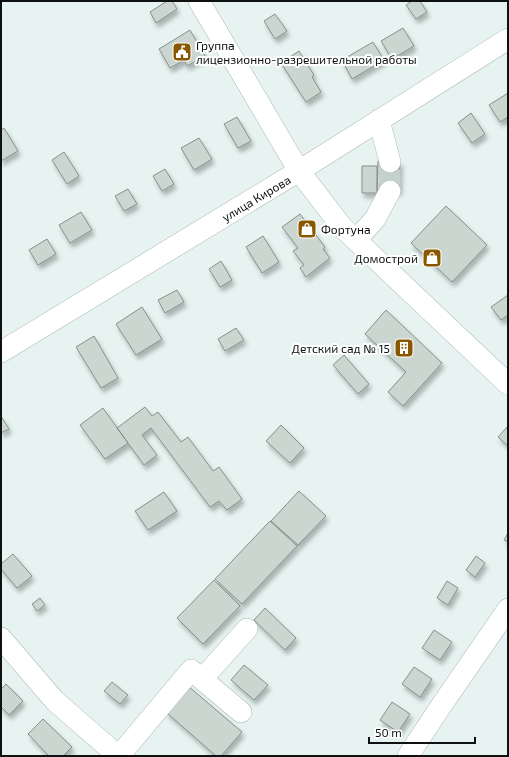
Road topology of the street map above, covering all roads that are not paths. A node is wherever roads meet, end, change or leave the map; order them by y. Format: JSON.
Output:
{"nodes":[{"id":1,"x":199,"y":1,"type":"edge"},
{"id":2,"x":508,"y":39,"type":"edge"},
{"id":3,"x":379,"y":120,"type":"junction"},
{"id":4,"x":390,"y":162,"type":"tunnel mouth"},
{"id":5,"x":299,"y":171,"type":"junction"},
{"id":6,"x":390,"y":191,"type":"tunnel mouth"},
{"id":7,"x":356,"y":240,"type":"junction"},
{"id":8,"x":1,"y":352,"type":"edge"},
{"id":9,"x":508,"y":384,"type":"edge"},
{"id":10,"x":508,"y":609,"type":"edge"},
{"id":11,"x":247,"y":628,"type":"dead end"},
{"id":12,"x":1,"y":638,"type":"edge"},
{"id":13,"x":202,"y":679,"type":"junction"},
{"id":14,"x":241,"y":712,"type":"dead end"},
{"id":15,"x":118,"y":756,"type":"edge"},
{"id":16,"x":408,"y":756,"type":"edge"}],
"edges":[{"from":1,"to":5,"type":"street"},
{"from":2,"to":3,"type":"street","name":"улица Кирова"},
{"from":3,"to":4,"type":"street"},
{"from":3,"to":5,"type":"street","name":"улица Кирова"},
{"from":5,"to":7,"type":"street"},
{"from":5,"to":8,"type":"street","name":"улица Кирова"},
{"from":6,"to":7,"type":"street"},
{"from":7,"to":9,"type":"street"},
{"from":10,"to":16,"type":"street"},
{"from":11,"to":13,"type":"street"},
{"from":12,"to":15,"type":"street"},
{"from":13,"to":14,"type":"street"},
{"from":13,"to":15,"type":"street"}]}
